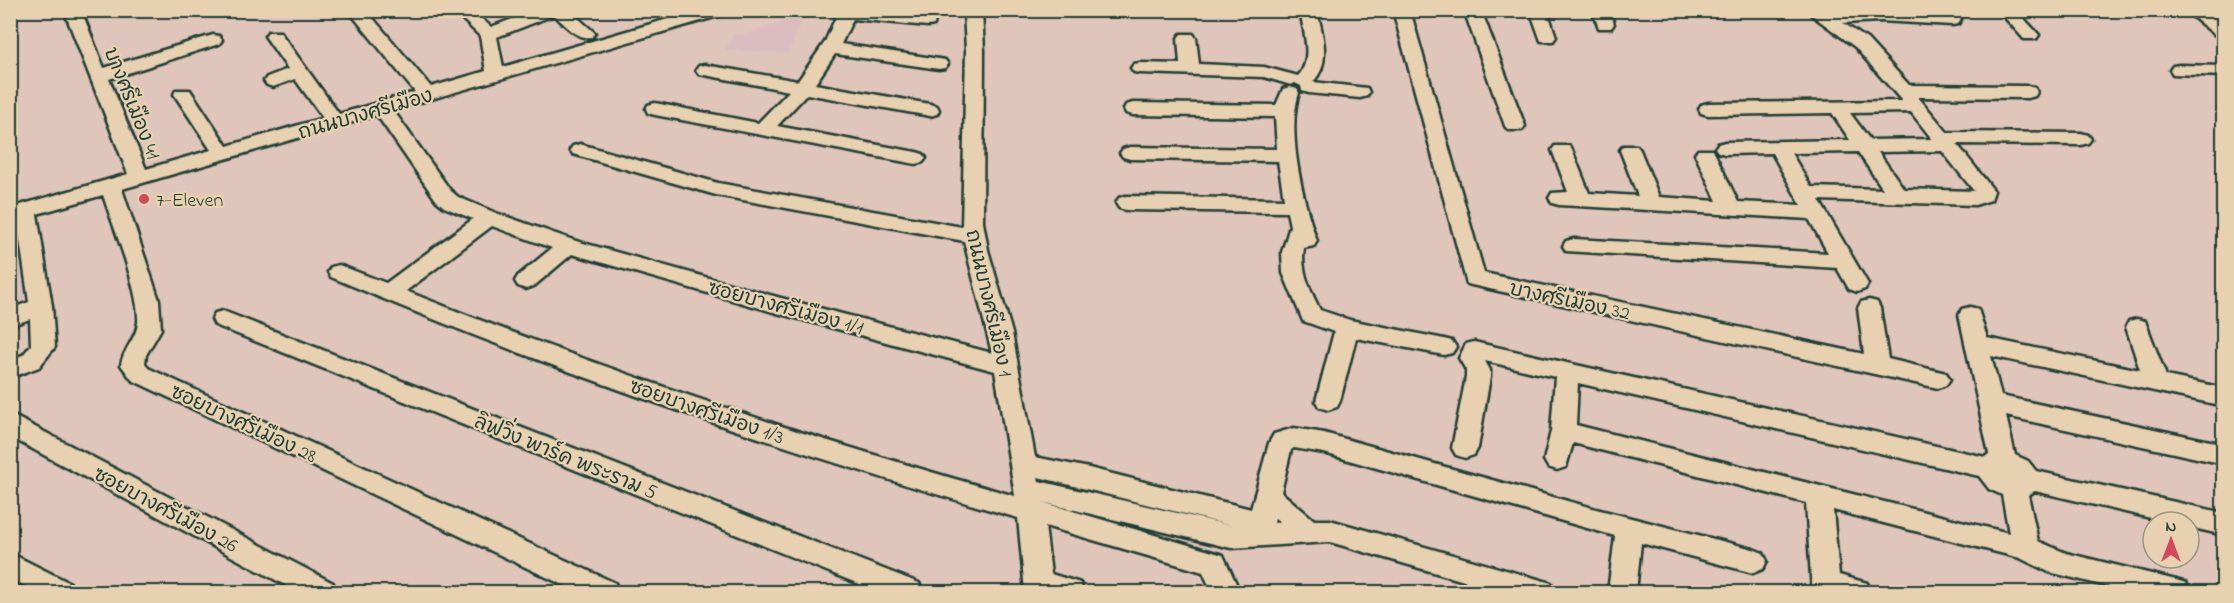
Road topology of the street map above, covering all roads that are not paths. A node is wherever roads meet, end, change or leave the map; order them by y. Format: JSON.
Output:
{"nodes":[{"id":1,"x":72,"y":10,"type":"edge"},
{"id":2,"x":357,"y":10,"type":"edge"},
{"id":3,"x":461,"y":10,"type":"edge"},
{"id":4,"x":553,"y":10,"type":"edge"},
{"id":5,"x":558,"y":10,"type":"edge"},
{"id":6,"x":929,"y":10,"type":"edge"},
{"id":7,"x":973,"y":10,"type":"edge"},
{"id":8,"x":1308,"y":10,"type":"edge"},
{"id":9,"x":1401,"y":10,"type":"edge"},
{"id":10,"x":1472,"y":10,"type":"edge"},
{"id":11,"x":1538,"y":10,"type":"edge"},
{"id":12,"x":2006,"y":10,"type":"edge"},
{"id":13,"x":2192,"y":10,"type":"edge"},
{"id":14,"x":708,"y":12,"type":"edge"},
{"id":15,"x":848,"y":12,"type":"edge"},
{"id":16,"x":1829,"y":17,"type":"edge"},
{"id":17,"x":1952,"y":20,"type":"dead end"},
{"id":18,"x":586,"y":33,"type":"dead end"},
{"id":19,"x":2223,"y":33,"type":"edge"},
{"id":20,"x":488,"y":34,"type":"junction"},
{"id":21,"x":2030,"y":34,"type":"dead end"},
{"id":22,"x":274,"y":36,"type":"dead end"},
{"id":23,"x":1547,"y":37,"type":"dead end"},
{"id":24,"x":1187,"y":38,"type":"dead end"},
{"id":25,"x":213,"y":40,"type":"dead end"},
{"id":26,"x":830,"y":48,"type":"junction"},
{"id":27,"x":939,"y":64,"type":"dead end"},
{"id":28,"x":1140,"y":69,"type":"dead end"},
{"id":29,"x":705,"y":70,"type":"dead end"},
{"id":30,"x":1190,"y":70,"type":"junction"},
{"id":31,"x":2179,"y":70,"type":"dead end"},
{"id":32,"x":2223,"y":70,"type":"edge"},
{"id":33,"x":300,"y":71,"type":"junction"},
{"id":34,"x":496,"y":75,"type":"junction"},
{"id":35,"x":99,"y":76,"type":"junction"},
{"id":36,"x":273,"y":81,"type":"dead end"},
{"id":37,"x":802,"y":87,"type":"junction"},
{"id":38,"x":1296,"y":90,"type":"junction"},
{"id":39,"x":1904,"y":91,"type":"junction"},
{"id":40,"x":1360,"y":92,"type":"dead end"},
{"id":41,"x":2028,"y":92,"type":"dead end"},
{"id":42,"x":183,"y":94,"type":"dead end"},
{"id":43,"x":428,"y":95,"type":"junction"},
{"id":44,"x":1916,"y":106,"type":"junction"},
{"id":45,"x":1837,"y":107,"type":"junction"},
{"id":46,"x":382,"y":108,"type":"junction"},
{"id":47,"x":655,"y":109,"type":"dead end"},
{"id":48,"x":1133,"y":109,"type":"dead end"},
{"id":49,"x":1708,"y":109,"type":"dead end"},
{"id":50,"x":930,"y":110,"type":"dead end"},
{"id":51,"x":335,"y":122,"type":"junction"},
{"id":52,"x":1515,"y":126,"type":"dead end"},
{"id":53,"x":763,"y":129,"type":"junction"},
{"id":54,"x":2081,"y":139,"type":"dead end"},
{"id":55,"x":1945,"y":142,"type":"junction"},
{"id":56,"x":1864,"y":146,"type":"junction"},
{"id":57,"x":1778,"y":147,"type":"junction"},
{"id":58,"x":1725,"y":148,"type":"dead end"},
{"id":59,"x":580,"y":150,"type":"dead end"},
{"id":60,"x":1562,"y":150,"type":"dead end"},
{"id":61,"x":1630,"y":150,"type":"dead end"},
{"id":62,"x":1130,"y":153,"type":"dead end"},
{"id":63,"x":223,"y":154,"type":"junction"},
{"id":64,"x":1288,"y":154,"type":"junction"},
{"id":65,"x":1705,"y":154,"type":"dead end"},
{"id":66,"x":916,"y":158,"type":"dead end"},
{"id":67,"x":139,"y":178,"type":"junction"},
{"id":68,"x":111,"y":187,"type":"junction"},
{"id":69,"x":1806,"y":193,"type":"junction"},
{"id":70,"x":1899,"y":197,"type":"junction"},
{"id":71,"x":1559,"y":198,"type":"dead end"},
{"id":72,"x":1581,"y":198,"type":"junction"},
{"id":73,"x":1126,"y":203,"type":"dead end"},
{"id":74,"x":1651,"y":204,"type":"junction"},
{"id":75,"x":1216,"y":206,"type":"junction"},
{"id":76,"x":1296,"y":206,"type":"junction"},
{"id":77,"x":1731,"y":208,"type":"junction"},
{"id":78,"x":15,"y":209,"type":"edge"},
{"id":79,"x":1816,"y":213,"type":"junction"},
{"id":80,"x":489,"y":218,"type":"junction"},
{"id":81,"x":1271,"y":222,"type":"dead end"},
{"id":82,"x":973,"y":236,"type":"junction"},
{"id":83,"x":568,"y":246,"type":"junction"},
{"id":84,"x":1574,"y":246,"type":"dead end"},
{"id":85,"x":1843,"y":261,"type":"junction"},
{"id":86,"x":339,"y":272,"type":"dead end"},
{"id":87,"x":526,"y":281,"type":"dead end"},
{"id":88,"x":1857,"y":284,"type":"dead end"},
{"id":89,"x":388,"y":293,"type":"junction"},
{"id":90,"x":41,"y":306,"type":"junction"},
{"id":91,"x":1869,"y":308,"type":"dead end"},
{"id":92,"x":1970,"y":315,"type":"dead end"},
{"id":93,"x":10,"y":318,"type":"edge"},
{"id":94,"x":223,"y":320,"type":"dead end"},
{"id":95,"x":2137,"y":327,"type":"dead end"},
{"id":96,"x":1347,"y":328,"type":"junction"},
{"id":97,"x":1976,"y":344,"type":"junction"},
{"id":98,"x":1473,"y":354,"type":"junction"},
{"id":99,"x":1005,"y":365,"type":"junction"},
{"id":100,"x":1877,"y":366,"type":"junction"},
{"id":101,"x":10,"y":369,"type":"edge"},
{"id":102,"x":1567,"y":372,"type":"junction"},
{"id":103,"x":1938,"y":379,"type":"dead end"},
{"id":104,"x":2157,"y":384,"type":"junction"},
{"id":105,"x":2223,"y":397,"type":"edge"},
{"id":106,"x":1328,"y":401,"type":"dead end"},
{"id":107,"x":1989,"y":403,"type":"junction"},
{"id":108,"x":10,"y":423,"type":"edge"},
{"id":109,"x":1563,"y":431,"type":"junction"},
{"id":110,"x":1465,"y":448,"type":"dead end"},
{"id":111,"x":2223,"y":454,"type":"edge"},
{"id":112,"x":1557,"y":460,"type":"dead end"},
{"id":113,"x":1996,"y":465,"type":"junction"},
{"id":114,"x":2020,"y":483,"type":"junction"},
{"id":115,"x":1026,"y":488,"type":"junction"},
{"id":116,"x":1268,"y":495,"type":"junction"},
{"id":117,"x":1819,"y":498,"type":"junction"},
{"id":118,"x":2223,"y":524,"type":"edge"},
{"id":119,"x":1251,"y":527,"type":"junction"},
{"id":120,"x":1306,"y":529,"type":"junction"},
{"id":121,"x":1629,"y":529,"type":"junction"},
{"id":122,"x":2026,"y":548,"type":"junction"},
{"id":123,"x":1753,"y":561,"type":"dead end"},
{"id":124,"x":10,"y":564,"type":"edge"},
{"id":125,"x":1039,"y":587,"type":"edge"},
{"id":126,"x":1826,"y":588,"type":"edge"},
{"id":127,"x":60,"y":592,"type":"edge"},
{"id":128,"x":323,"y":592,"type":"edge"},
{"id":129,"x":605,"y":592,"type":"edge"},
{"id":130,"x":909,"y":592,"type":"edge"},
{"id":131,"x":1070,"y":592,"type":"edge"},
{"id":132,"x":1226,"y":592,"type":"edge"},
{"id":133,"x":1541,"y":592,"type":"edge"},
{"id":134,"x":1622,"y":592,"type":"edge"},
{"id":135,"x":1857,"y":592,"type":"edge"},
{"id":136,"x":2176,"y":592,"type":"edge"}],
"edges":[{"from":1,"to":35,"type":"street","name":"บางศรีเมือง 41"},
{"from":2,"to":43,"type":"street"},
{"from":3,"to":20,"type":"street"},
{"from":4,"to":20,"type":"street"},
{"from":5,"to":18,"type":"street"},
{"from":6,"to":15,"type":"street"},
{"from":7,"to":82,"type":"street","name":"ถนนบางศรีเมือง 1"},
{"from":8,"to":38,"type":"street"},
{"from":9,"to":100,"type":"street","name":"บางศรีเมือง 32"},
{"from":10,"to":52,"type":"street"},
{"from":11,"to":23,"type":"street"},
{"from":12,"to":21,"type":"street"},
{"from":13,"to":19,"type":"street"},
{"from":14,"to":34,"type":"street","name":"ถนนบางศรีเมือง"},
{"from":15,"to":26,"type":"street"},
{"from":16,"to":17,"type":"street"},
{"from":16,"to":39,"type":"street"},
{"from":20,"to":34,"type":"street"},
{"from":22,"to":33,"type":"street"},
{"from":24,"to":30,"type":"street"},
{"from":25,"to":35,"type":"street"},
{"from":26,"to":27,"type":"street"},
{"from":26,"to":37,"type":"street"},
{"from":28,"to":30,"type":"street"},
{"from":29,"to":37,"type":"street"},
{"from":30,"to":38,"type":"street"},
{"from":31,"to":32,"type":"street"},
{"from":33,"to":36,"type":"street"},
{"from":33,"to":51,"type":"street"},
{"from":34,"to":43,"type":"street","name":"ถนนบางศรีเมือง"},
{"from":35,"to":67,"type":"street","name":"บางศรีเมือง 41"},
{"from":37,"to":50,"type":"street"},
{"from":37,"to":53,"type":"street"},
{"from":38,"to":40,"type":"street"},
{"from":38,"to":48,"type":"street"},
{"from":38,"to":64,"type":"street"},
{"from":39,"to":41,"type":"street"},
{"from":39,"to":44,"type":"street"},
{"from":42,"to":63,"type":"street"},
{"from":43,"to":46,"type":"street","name":"ถนนบางศรีเมือง"},
{"from":44,"to":45,"type":"street"},
{"from":44,"to":55,"type":"street"},
{"from":45,"to":49,"type":"street"},
{"from":45,"to":56,"type":"street"},
{"from":46,"to":51,"type":"street","name":"ถนนบางศรีเมือง"},
{"from":46,"to":80,"type":"street","name":"ซอยบางศรีเมือง 1/1"},
{"from":47,"to":53,"type":"street"},
{"from":51,"to":63,"type":"street","name":"ถนนบางศรีเมือง"},
{"from":53,"to":66,"type":"street"},
{"from":54,"to":55,"type":"street"},
{"from":55,"to":56,"type":"street"},
{"from":55,"to":70,"type":"street"},
{"from":56,"to":57,"type":"street"},
{"from":56,"to":70,"type":"street"},
{"from":57,"to":58,"type":"street"},
{"from":57,"to":69,"type":"street"},
{"from":59,"to":82,"type":"street"},
{"from":60,"to":72,"type":"street"},
{"from":61,"to":74,"type":"street"},
{"from":62,"to":64,"type":"street"},
{"from":63,"to":67,"type":"street","name":"ถนนบางศรีเมือง"},
{"from":64,"to":76,"type":"street"},
{"from":65,"to":77,"type":"street"},
{"from":67,"to":68,"type":"street","name":"ถนนบางศรีเมือง"},
{"from":68,"to":78,"type":"street","name":"ถนนบางศรีเมือง"},
{"from":68,"to":129,"type":"street","name":"ซอยบางศรีเมือง 28"},
{"from":69,"to":70,"type":"street"},
{"from":69,"to":79,"type":"street"},
{"from":71,"to":72,"type":"street"},
{"from":72,"to":74,"type":"street"},
{"from":73,"to":75,"type":"street"},
{"from":74,"to":77,"type":"street"},
{"from":75,"to":76,"type":"street"},
{"from":75,"to":81,"type":"street"},
{"from":76,"to":96,"type":"street"},
{"from":77,"to":79,"type":"street"},
{"from":78,"to":90,"type":"street"},
{"from":79,"to":85,"type":"street"},
{"from":80,"to":83,"type":"street","name":"ซอยบางศรีเมือง 1/1"},
{"from":80,"to":89,"type":"street"},
{"from":82,"to":99,"type":"street","name":"ถนนบางศรีเมือง 1"},
{"from":83,"to":87,"type":"street"},
{"from":83,"to":99,"type":"street","name":"ซอยบางศรีเมือง 1/1"},
{"from":84,"to":85,"type":"street"},
{"from":85,"to":88,"type":"street"},
{"from":86,"to":89,"type":"street","name":"ซอยบางศรีเมือง 1/3"},
{"from":89,"to":115,"type":"street","name":"ซอยบางศรีเมือง 1/3"},
{"from":90,"to":93,"type":"street"},
{"from":90,"to":101,"type":"street"},
{"from":91,"to":100,"type":"street"},
{"from":92,"to":97,"type":"street"},
{"from":94,"to":130,"type":"street","name":"ลิฟวิ่ง พาร์ค พระราม 5"},
{"from":95,"to":104,"type":"street"},
{"from":96,"to":98,"type":"street"},
{"from":96,"to":106,"type":"street"},
{"from":97,"to":104,"type":"street"},
{"from":97,"to":107,"type":"street"},
{"from":98,"to":102,"type":"street"},
{"from":98,"to":110,"type":"street"},
{"from":99,"to":115,"type":"street","name":"ถนนบางศรีเมือง 1"},
{"from":100,"to":103,"type":"street","name":"บางศรีเมือง 32"},
{"from":102,"to":109,"type":"street"},
{"from":102,"to":113,"type":"street"},
{"from":104,"to":105,"type":"street"},
{"from":107,"to":111,"type":"street"},
{"from":107,"to":113,"type":"street"},
{"from":108,"to":128,"type":"street","name":"ซอยบางศรีเมือง 26"},
{"from":109,"to":112,"type":"street"},
{"from":109,"to":117,"type":"street"},
{"from":113,"to":114,"type":"street"},
{"from":114,"to":118,"type":"street"},
{"from":114,"to":122,"type":"street"},
{"from":115,"to":119,"type":"street"},
{"from":115,"to":125,"type":"street","name":"ถนนบางศรีเมือง 1"},
{"from":115,"to":132,"type":"street"},
{"from":116,"to":119,"type":"street"},
{"from":116,"to":120,"type":"street"},
{"from":116,"to":121,"type":"street"},
{"from":117,"to":122,"type":"street"},
{"from":117,"to":126,"type":"street"},
{"from":119,"to":120,"type":"street"},
{"from":120,"to":133,"type":"street"},
{"from":121,"to":123,"type":"street"},
{"from":121,"to":134,"type":"street"},
{"from":122,"to":136,"type":"street"},
{"from":124,"to":127,"type":"street"},
{"from":125,"to":131,"type":"street"},
{"from":126,"to":135,"type":"street"}]}
